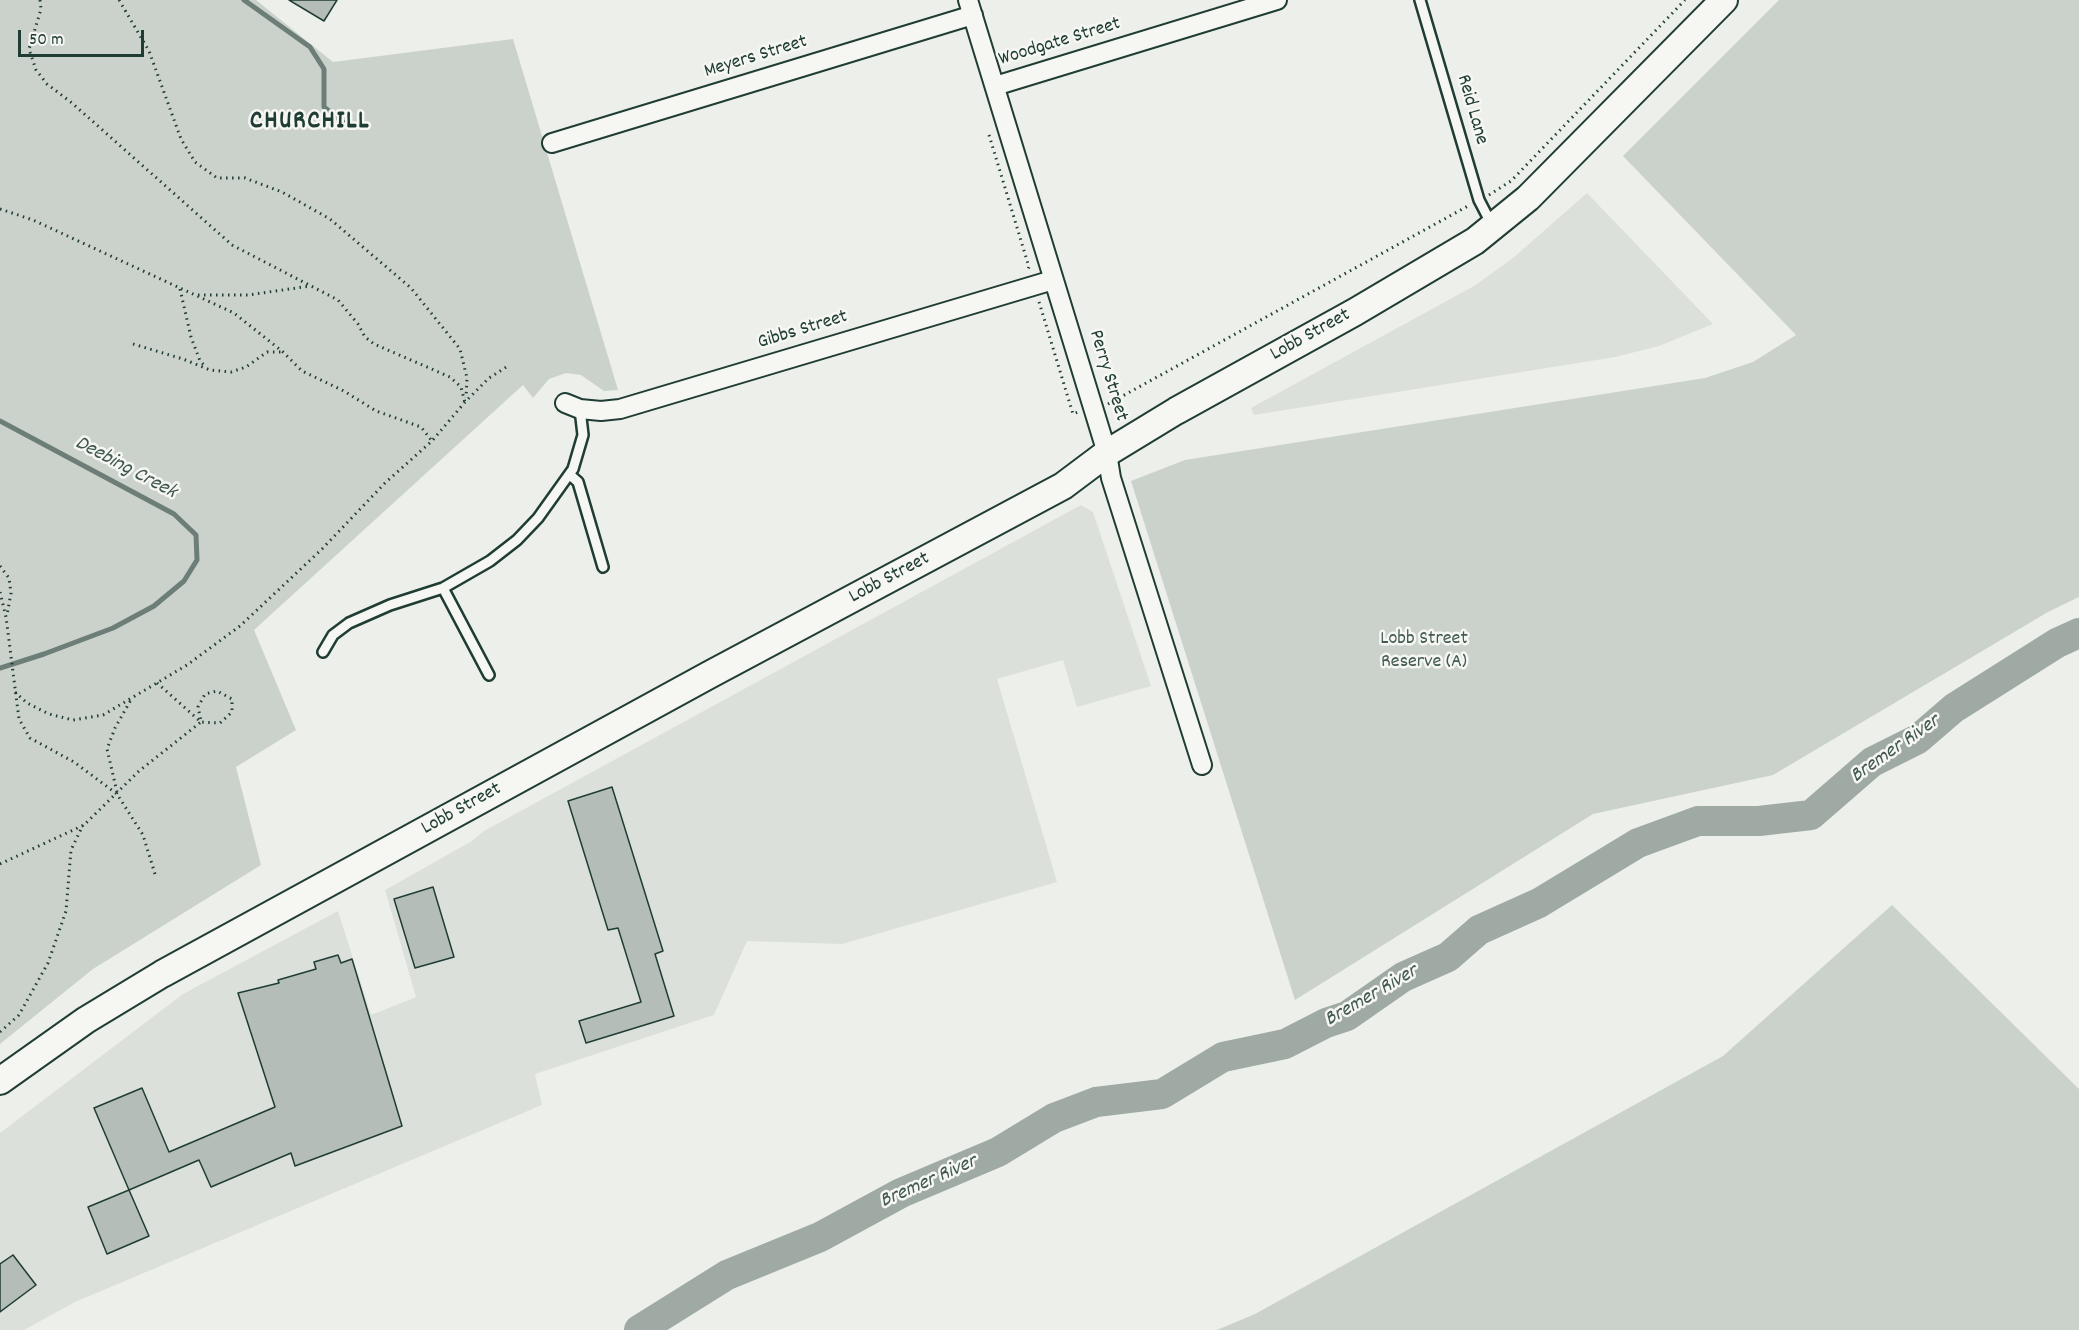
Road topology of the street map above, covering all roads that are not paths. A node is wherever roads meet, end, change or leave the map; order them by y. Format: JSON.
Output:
{"nodes":[{"id":1,"x":1277,"y":0,"type":"edge"},
{"id":2,"x":1420,"y":0,"type":"edge"},
{"id":3,"x":1724,"y":0,"type":"edge"},
{"id":4,"x":971,"y":8,"type":"edge"},
{"id":5,"x":995,"y":86,"type":"junction"},
{"id":6,"x":552,"y":143,"type":"dead end"},
{"id":7,"x":1493,"y":227,"type":"junction"},
{"id":8,"x":1053,"y":280,"type":"junction"},
{"id":9,"x":573,"y":406,"type":"joint"},
{"id":10,"x":1107,"y":453,"type":"junction"},
{"id":11,"x":570,"y":475,"type":"junction"},
{"id":12,"x":603,"y":567,"type":"dead end"},
{"id":13,"x":443,"y":588,"type":"junction"},
{"id":14,"x":323,"y":652,"type":"dead end"},
{"id":15,"x":489,"y":675,"type":"dead end"},
{"id":16,"x":1202,"y":765,"type":"dead end"},
{"id":17,"x":0,"y":1082,"type":"edge"}],
"edges":[{"from":1,"to":5,"type":"street","name":"Woodgate Street"},
{"from":2,"to":7,"type":"lane","name":"Reid Lane"},
{"from":3,"to":7,"type":"main road","name":"Lobb Street"},
{"from":4,"to":5,"type":"street","name":"Perry Street"},
{"from":4,"to":6,"type":"street","name":"Meyers Street"},
{"from":5,"to":8,"type":"street","name":"Perry Street"},
{"from":7,"to":10,"type":"main road","name":"Lobb Street"},
{"from":8,"to":9,"type":"street","name":"Gibbs Street"},
{"from":8,"to":10,"type":"street","name":"Perry Street"},
{"from":9,"to":11,"type":"lane"},
{"from":10,"to":16,"type":"street","name":"Perry Street"},
{"from":10,"to":17,"type":"main road","name":"Lobb Street"},
{"from":11,"to":12,"type":"lane"},
{"from":11,"to":13,"type":"lane"},
{"from":13,"to":14,"type":"lane"},
{"from":13,"to":15,"type":"lane"}]}
